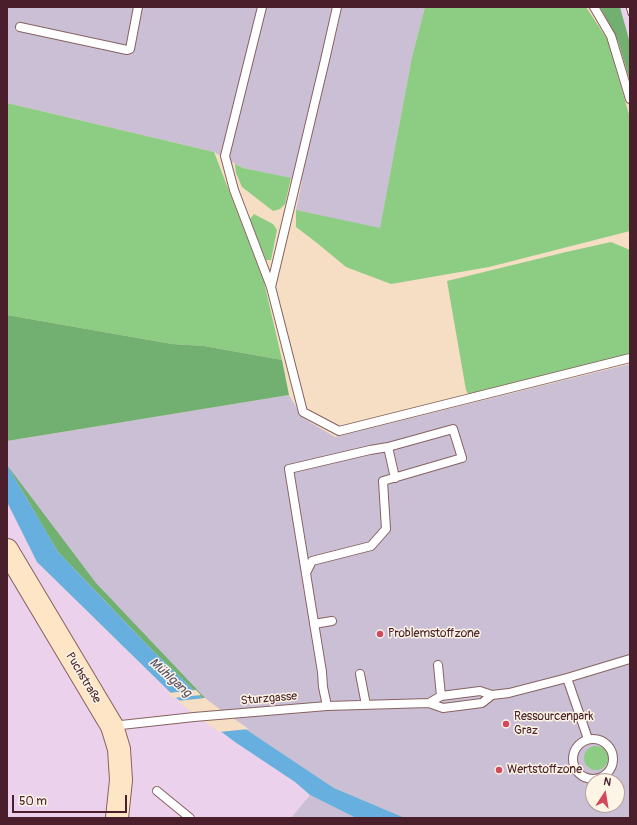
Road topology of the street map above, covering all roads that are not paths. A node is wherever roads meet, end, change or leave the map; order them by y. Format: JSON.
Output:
{"nodes":[{"id":1,"x":138,"y":7,"type":"edge"},
{"id":2,"x":262,"y":7,"type":"edge"},
{"id":3,"x":337,"y":7,"type":"edge"},
{"id":4,"x":594,"y":7,"type":"edge"},
{"id":5,"x":20,"y":27,"type":"dead end"},
{"id":6,"x":630,"y":99,"type":"edge"},
{"id":7,"x":271,"y":287,"type":"junction"},
{"id":8,"x":630,"y":358,"type":"edge"},
{"id":9,"x":388,"y":447,"type":"junction"},
{"id":10,"x":395,"y":478,"type":"junction"},
{"id":11,"x":7,"y":550,"type":"edge"},
{"id":12,"x":306,"y":573,"type":"junction"},
{"id":13,"x":332,"y":621,"type":"dead end"},
{"id":14,"x":314,"y":624,"type":"junction"},
{"id":15,"x":630,"y":659,"type":"edge"},
{"id":16,"x":438,"y":665,"type":"dead end"},
{"id":17,"x":360,"y":674,"type":"dead end"},
{"id":18,"x":567,"y":678,"type":"junction"},
{"id":19,"x":492,"y":695,"type":"junction"},
{"id":20,"x":442,"y":696,"type":"junction"},
{"id":21,"x":429,"y":703,"type":"junction"},
{"id":22,"x":366,"y":705,"type":"junction"},
{"id":23,"x":327,"y":706,"type":"junction"},
{"id":24,"x":112,"y":726,"type":"junction"},
{"id":25,"x":588,"y":739,"type":"junction"},
{"id":26,"x":608,"y":773,"type":"edge"},
{"id":27,"x":585,"y":778,"type":"edge"},
{"id":28,"x":157,"y":791,"type":"dead end"},
{"id":29,"x":117,"y":818,"type":"edge"},
{"id":30,"x":190,"y":818,"type":"edge"}],
"edges":[{"from":1,"to":5,"type":"lane"},
{"from":2,"to":7,"type":"lane"},
{"from":3,"to":7,"type":"lane"},
{"from":4,"to":6,"type":"lane"},
{"from":7,"to":8,"type":"lane"},
{"from":9,"to":10,"type":"lane"},
{"from":9,"to":10,"type":"lane"},
{"from":9,"to":12,"type":"lane"},
{"from":10,"to":12,"type":"lane"},
{"from":11,"to":24,"type":"main road","name":"Puchstraße"},
{"from":12,"to":14,"type":"lane"},
{"from":13,"to":14,"type":"lane"},
{"from":14,"to":23,"type":"lane"},
{"from":15,"to":18,"type":"lane","name":"Sturzgasse"},
{"from":16,"to":20,"type":"lane"},
{"from":17,"to":22,"type":"lane"},
{"from":18,"to":19,"type":"lane","name":"Sturzgasse"},
{"from":18,"to":25,"type":"lane"},
{"from":19,"to":20,"type":"lane","name":"Sturzgasse"},
{"from":19,"to":21,"type":"lane","name":"Sturzgasse"},
{"from":20,"to":21,"type":"lane","name":"Sturzgasse"},
{"from":21,"to":22,"type":"lane","name":"Sturzgasse"},
{"from":22,"to":23,"type":"lane","name":"Sturzgasse"},
{"from":23,"to":24,"type":"lane","name":"Sturzgasse"},
{"from":24,"to":29,"type":"main road","name":"Puchstraße"},
{"from":25,"to":26,"type":"lane"},
{"from":25,"to":27,"type":"lane"},
{"from":28,"to":30,"type":"lane"}]}
